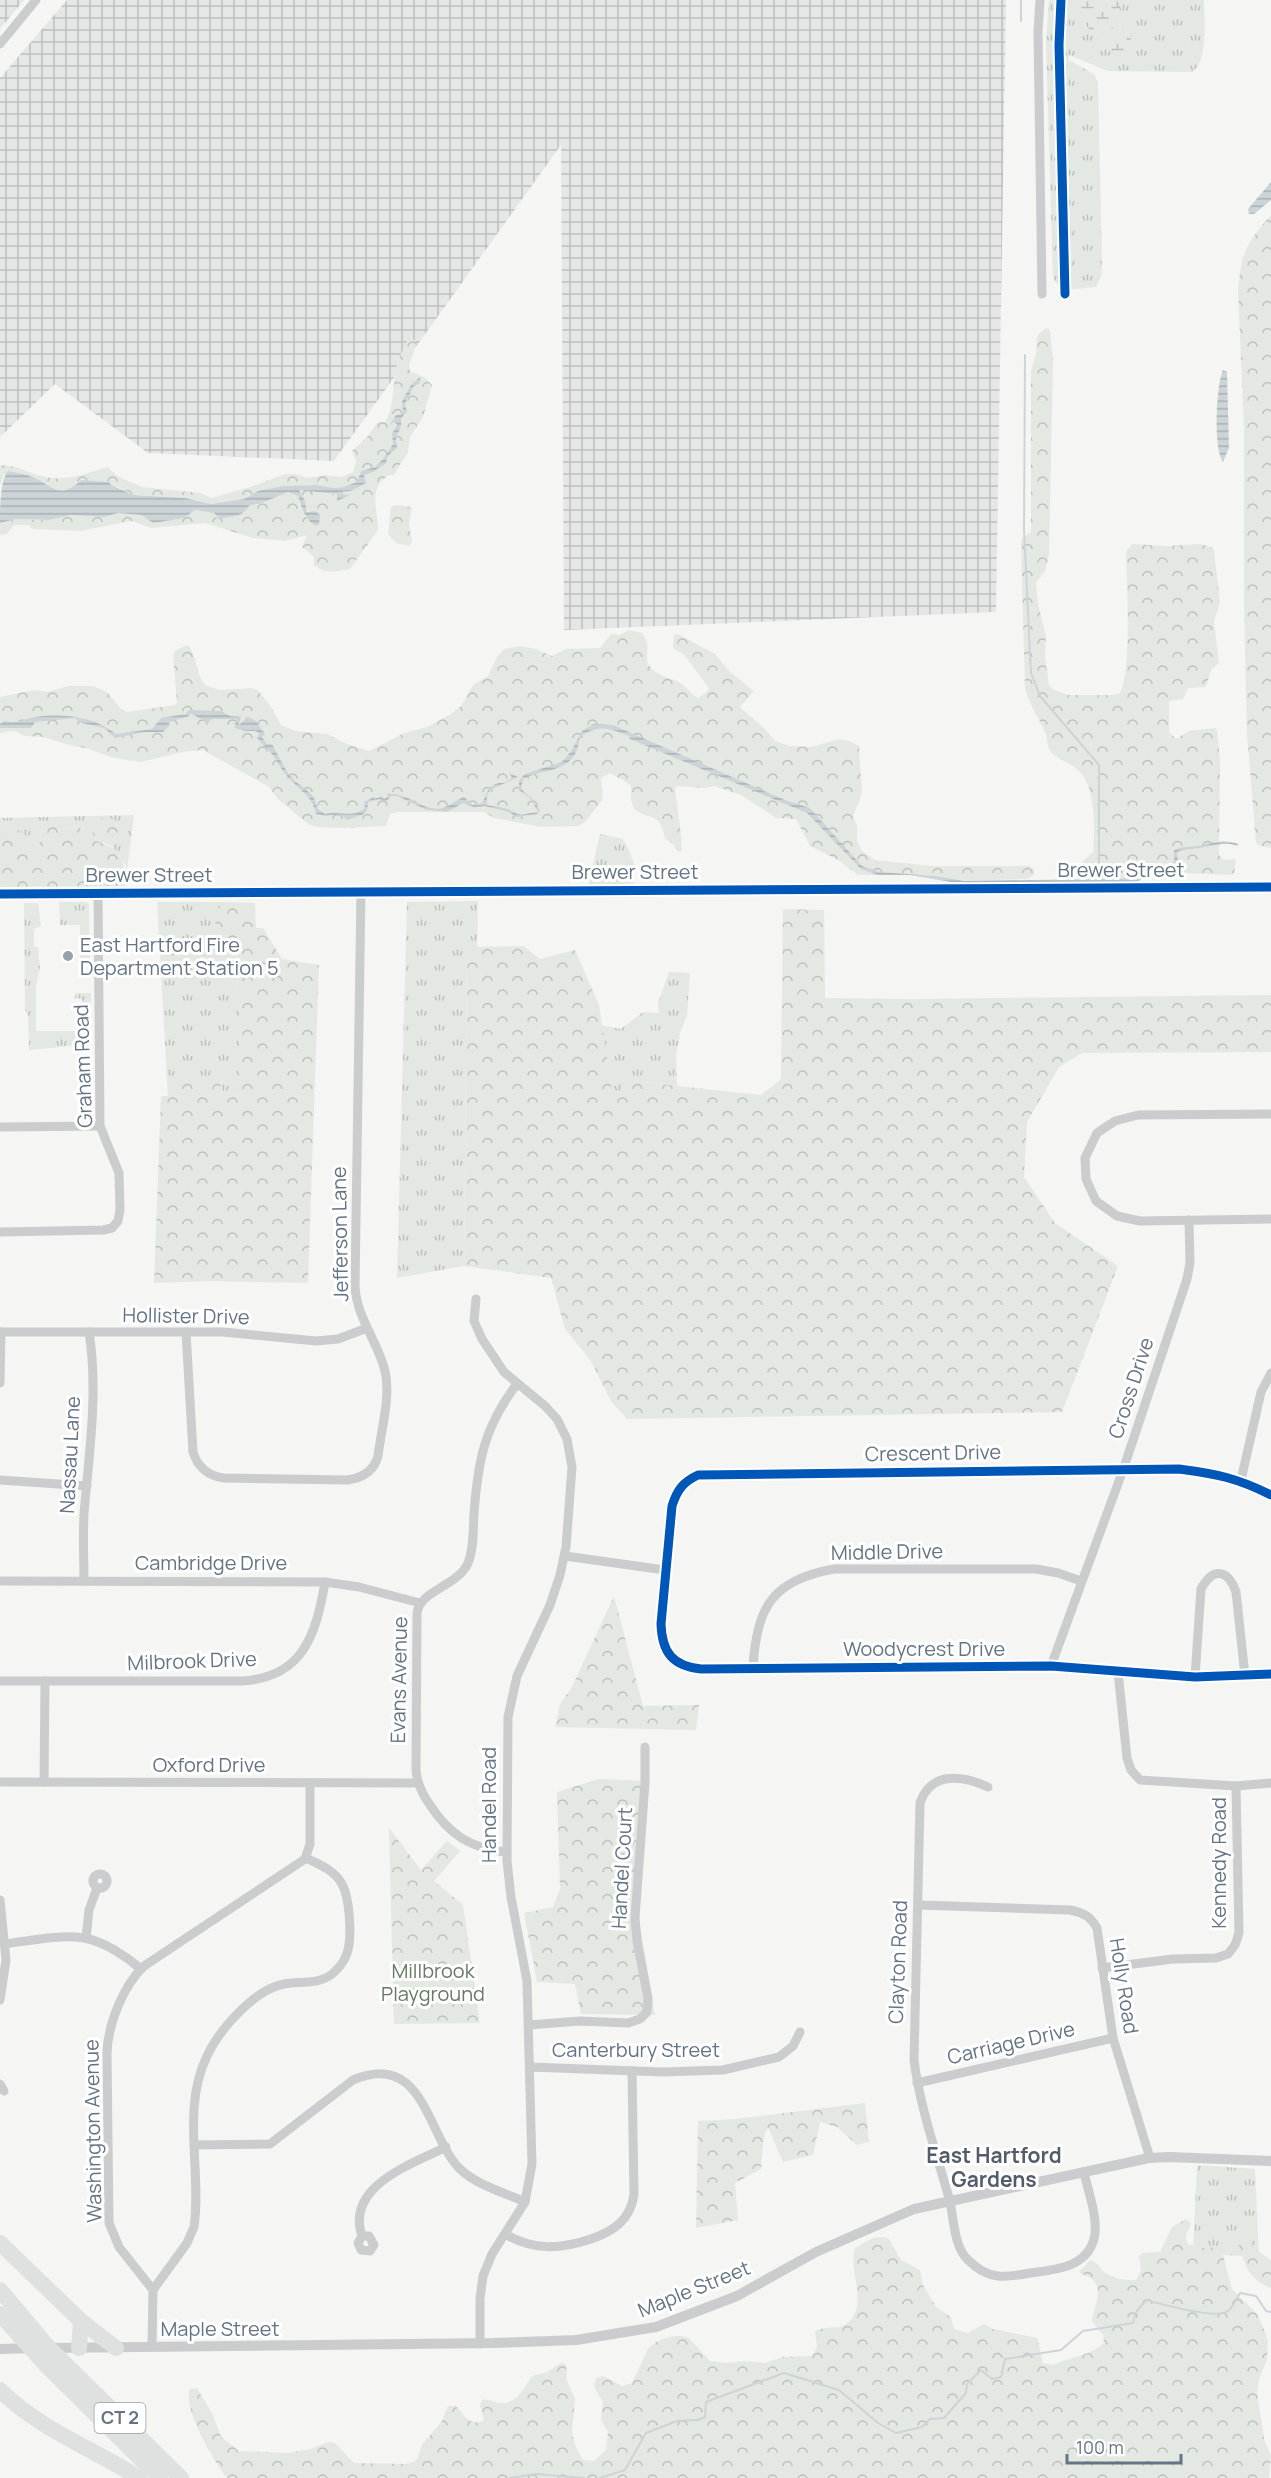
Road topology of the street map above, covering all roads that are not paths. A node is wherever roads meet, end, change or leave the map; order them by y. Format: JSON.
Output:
{"nodes":[{"id":1,"x":36,"y":0,"type":"edge"},
{"id":2,"x":1040,"y":0,"type":"edge"},
{"id":3,"x":0,"y":44,"type":"edge"},
{"id":4,"x":1042,"y":294,"type":"dead end"},
{"id":5,"x":1271,"y":887,"type":"edge"},
{"id":6,"x":361,"y":892,"type":"junction"},
{"id":7,"x":0,"y":894,"type":"edge"},
{"id":8,"x":98,"y":894,"type":"junction"},
{"id":9,"x":1271,"y":1114,"type":"edge"},
{"id":10,"x":0,"y":1126,"type":"edge"},
{"id":11,"x":100,"y":1126,"type":"junction"},
{"id":12,"x":1271,"y":1219,"type":"edge"},
{"id":13,"x":1189,"y":1220,"type":"junction"},
{"id":14,"x":0,"y":1232,"type":"edge"},
{"id":15,"x":476,"y":1299,"type":"dead end"},
{"id":16,"x":367,"y":1328,"type":"junction"},
{"id":17,"x":0,"y":1332,"type":"edge"},
{"id":18,"x":89,"y":1332,"type":"junction"},
{"id":19,"x":186,"y":1332,"type":"junction"},
{"id":20,"x":1271,"y":1373,"type":"edge"},
{"id":21,"x":0,"y":1383,"type":"edge"},
{"id":22,"x":517,"y":1384,"type":"junction"},
{"id":23,"x":1123,"y":1470,"type":"junction"},
{"id":24,"x":0,"y":1480,"type":"edge"},
{"id":25,"x":1242,"y":1480,"type":"junction"},
{"id":26,"x":87,"y":1486,"type":"junction"},
{"id":27,"x":1271,"y":1495,"type":"edge"},
{"id":28,"x":565,"y":1556,"type":"junction"},
{"id":29,"x":665,"y":1570,"type":"junction"},
{"id":30,"x":0,"y":1581,"type":"edge"},
{"id":31,"x":84,"y":1581,"type":"junction"},
{"id":32,"x":1081,"y":1581,"type":"junction"},
{"id":33,"x":325,"y":1582,"type":"junction"},
{"id":34,"x":420,"y":1603,"type":"junction"},
{"id":35,"x":1051,"y":1666,"type":"junction"},
{"id":36,"x":753,"y":1667,"type":"junction"},
{"id":37,"x":1118,"y":1672,"type":"junction"},
{"id":38,"x":1271,"y":1674,"type":"edge"},
{"id":39,"x":1245,"y":1676,"type":"junction"},
{"id":40,"x":1195,"y":1677,"type":"junction"},
{"id":41,"x":0,"y":1681,"type":"edge"},
{"id":42,"x":45,"y":1681,"type":"junction"},
{"id":43,"x":645,"y":1747,"type":"dead end"},
{"id":44,"x":0,"y":1782,"type":"edge"},
{"id":45,"x":44,"y":1782,"type":"junction"},
{"id":46,"x":310,"y":1783,"type":"junction"},
{"id":47,"x":418,"y":1783,"type":"junction"},
{"id":48,"x":1271,"y":1783,"type":"edge"},
{"id":49,"x":1236,"y":1786,"type":"junction"},
{"id":50,"x":988,"y":1787,"type":"dead end"},
{"id":51,"x":506,"y":1852,"type":"junction"},
{"id":52,"x":306,"y":1858,"type":"junction"},
{"id":53,"x":97,"y":1888,"type":"dead end"},
{"id":54,"x":0,"y":1900,"type":"edge"},
{"id":55,"x":918,"y":1905,"type":"junction"},
{"id":56,"x":86,"y":1938,"type":"junction"},
{"id":57,"x":4,"y":1944,"type":"junction"},
{"id":58,"x":1102,"y":1968,"type":"junction"},
{"id":59,"x":141,"y":1969,"type":"junction"},
{"id":60,"x":0,"y":2000,"type":"edge"},
{"id":61,"x":529,"y":2025,"type":"junction"},
{"id":62,"x":800,"y":2032,"type":"dead end"},
{"id":63,"x":1113,"y":2038,"type":"junction"},
{"id":64,"x":530,"y":2067,"type":"junction"},
{"id":65,"x":632,"y":2071,"type":"junction"},
{"id":66,"x":917,"y":2083,"type":"junction"},
{"id":67,"x":195,"y":2145,"type":"junction"},
{"id":68,"x":446,"y":2147,"type":"junction"},
{"id":69,"x":1150,"y":2158,"type":"junction"},
{"id":70,"x":1271,"y":2161,"type":"edge"},
{"id":71,"x":1084,"y":2172,"type":"junction"},
{"id":72,"x":950,"y":2200,"type":"junction"},
{"id":73,"x":525,"y":2202,"type":"junction"},
{"id":74,"x":506,"y":2234,"type":"junction"},
{"id":75,"x":362,"y":2236,"type":"dead end"},
{"id":76,"x":0,"y":2243,"type":"edge"},
{"id":77,"x":0,"y":2290,"type":"edge"},
{"id":78,"x":153,"y":2290,"type":"junction"},
{"id":79,"x":0,"y":2314,"type":"edge"},
{"id":80,"x":81,"y":2321,"type":"junction"},
{"id":81,"x":480,"y":2344,"type":"junction"},
{"id":82,"x":79,"y":2348,"type":"junction"},
{"id":83,"x":116,"y":2348,"type":"junction"},
{"id":84,"x":152,"y":2348,"type":"junction"},
{"id":85,"x":0,"y":2349,"type":"edge"},
{"id":86,"x":0,"y":2390,"type":"edge"},
{"id":87,"x":139,"y":2478,"type":"edge"},
{"id":88,"x":160,"y":2478,"type":"edge"},
{"id":89,"x":181,"y":2478,"type":"edge"}],
"edges":[{"from":1,"to":3,"type":"street"},
{"from":2,"to":4,"type":"street"},
{"from":5,"to":6,"type":"main road","name":"Brewer Street"},
{"from":6,"to":8,"type":"main road","name":"Brewer Street"},
{"from":6,"to":16,"type":"street","name":"Jefferson Lane"},
{"from":7,"to":8,"type":"main road","name":"Brewer Street"},
{"from":8,"to":11,"type":"street","name":"Graham Road"},
{"from":9,"to":13,"type":"street"},
{"from":10,"to":11,"type":"street"},
{"from":11,"to":14,"type":"street","name":"Graham Road"},
{"from":12,"to":13,"type":"street"},
{"from":13,"to":23,"type":"street","name":"Cross Drive"},
{"from":15,"to":22,"type":"street","name":"Handel Road"},
{"from":16,"to":19,"type":"street","name":"Hollister Drive"},
{"from":16,"to":19,"type":"street","name":"Jefferson Lane"},
{"from":17,"to":18,"type":"street","name":"Hollister Drive"},
{"from":17,"to":21,"type":"street","name":"Hollister Drive"},
{"from":18,"to":19,"type":"street","name":"Hollister Drive"},
{"from":18,"to":26,"type":"street","name":"Nassau Lane"},
{"from":20,"to":25,"type":"street"},
{"from":22,"to":28,"type":"street","name":"Handel Road"},
{"from":22,"to":34,"type":"street","name":"Evans Avenue"},
{"from":23,"to":25,"type":"street","name":"Crescent Drive"},
{"from":23,"to":29,"type":"street","name":"Crescent Drive"},
{"from":23,"to":32,"type":"street","name":"Cross Drive"},
{"from":24,"to":26,"type":"street"},
{"from":25,"to":27,"type":"street","name":"Crescent Drive"},
{"from":26,"to":31,"type":"street","name":"Nassau Lane"},
{"from":28,"to":29,"type":"street"},
{"from":28,"to":51,"type":"street","name":"Handel Road"},
{"from":29,"to":36,"type":"street","name":"Woodycrest Drive"},
{"from":30,"to":31,"type":"street","name":"Cambridge Drive"},
{"from":31,"to":33,"type":"street","name":"Cambridge Drive"},
{"from":32,"to":35,"type":"street","name":"Cross Drive"},
{"from":32,"to":36,"type":"street","name":"Middle Drive"},
{"from":33,"to":34,"type":"street","name":"Cambridge Drive"},
{"from":33,"to":42,"type":"street","name":"Milbrook Drive"},
{"from":34,"to":47,"type":"street","name":"Evans Avenue"},
{"from":35,"to":36,"type":"street","name":"Woodycrest Drive"},
{"from":35,"to":37,"type":"street","name":"Woodycrest Drive"},
{"from":37,"to":40,"type":"street","name":"Woodycrest Drive"},
{"from":37,"to":49,"type":"street"},
{"from":38,"to":39,"type":"street","name":"Woodycrest Drive"},
{"from":39,"to":40,"type":"street","name":"Woodycrest Drive"},
{"from":39,"to":40,"type":"street"},
{"from":41,"to":42,"type":"street","name":"Milbrook Drive"},
{"from":42,"to":45,"type":"street"},
{"from":43,"to":61,"type":"street","name":"Handel Court"},
{"from":44,"to":45,"type":"street","name":"Oxford Drive"},
{"from":45,"to":46,"type":"street","name":"Oxford Drive"},
{"from":46,"to":47,"type":"street","name":"Oxford Drive"},
{"from":46,"to":52,"type":"street"},
{"from":47,"to":51,"type":"street","name":"Evans Avenue"},
{"from":48,"to":49,"type":"street"},
{"from":49,"to":58,"type":"street","name":"Kennedy Road"},
{"from":50,"to":55,"type":"street","name":"Clayton Road"},
{"from":51,"to":61,"type":"street","name":"Handel Road"},
{"from":52,"to":59,"type":"street","name":"Washington Avenue"},
{"from":52,"to":67,"type":"street"},
{"from":53,"to":56,"type":"street"},
{"from":54,"to":57,"type":"street"},
{"from":55,"to":58,"type":"street","name":"Holly Road"},
{"from":55,"to":66,"type":"street","name":"Clayton Road"},
{"from":56,"to":57,"type":"street"},
{"from":56,"to":59,"type":"street"},
{"from":57,"to":60,"type":"street"},
{"from":58,"to":63,"type":"street","name":"Holly Road"},
{"from":59,"to":78,"type":"street","name":"Washington Avenue"},
{"from":61,"to":64,"type":"street","name":"Handel Road"},
{"from":62,"to":65,"type":"street","name":"Canterbury Street"},
{"from":63,"to":66,"type":"street","name":"Carriage Drive"},
{"from":63,"to":69,"type":"street","name":"Holly Road"},
{"from":64,"to":65,"type":"street","name":"Canterbury Street"},
{"from":64,"to":73,"type":"street","name":"Handel Road"},
{"from":65,"to":74,"type":"street"},
{"from":66,"to":72,"type":"street","name":"Clayton Road"},
{"from":67,"to":68,"type":"street"},
{"from":67,"to":78,"type":"street"},
{"from":68,"to":73,"type":"street"},
{"from":68,"to":75,"type":"street"},
{"from":69,"to":70,"type":"street","name":"Maple Street"},
{"from":69,"to":71,"type":"street","name":"Maple Street"},
{"from":71,"to":72,"type":"street","name":"Maple Street"},
{"from":71,"to":72,"type":"street","name":"Clayton Road"},
{"from":72,"to":81,"type":"street","name":"Maple Street"},
{"from":73,"to":74,"type":"street","name":"Handel Road"},
{"from":74,"to":81,"type":"street","name":"Handel Road"},
{"from":76,"to":80,"type":"highway"},
{"from":77,"to":89,"type":"highway","number":"CT 2"},
{"from":78,"to":84,"type":"street"},
{"from":79,"to":88,"type":"highway","number":"CT 2"},
{"from":80,"to":82,"type":"highway"},
{"from":80,"to":83,"type":"highway"},
{"from":81,"to":84,"type":"street","name":"Maple Street"},
{"from":82,"to":83,"type":"street","name":"Maple Street"},
{"from":82,"to":85,"type":"street","name":"Maple Street"},
{"from":83,"to":84,"type":"street","name":"Maple Street"},
{"from":86,"to":87,"type":"highway"}]}
